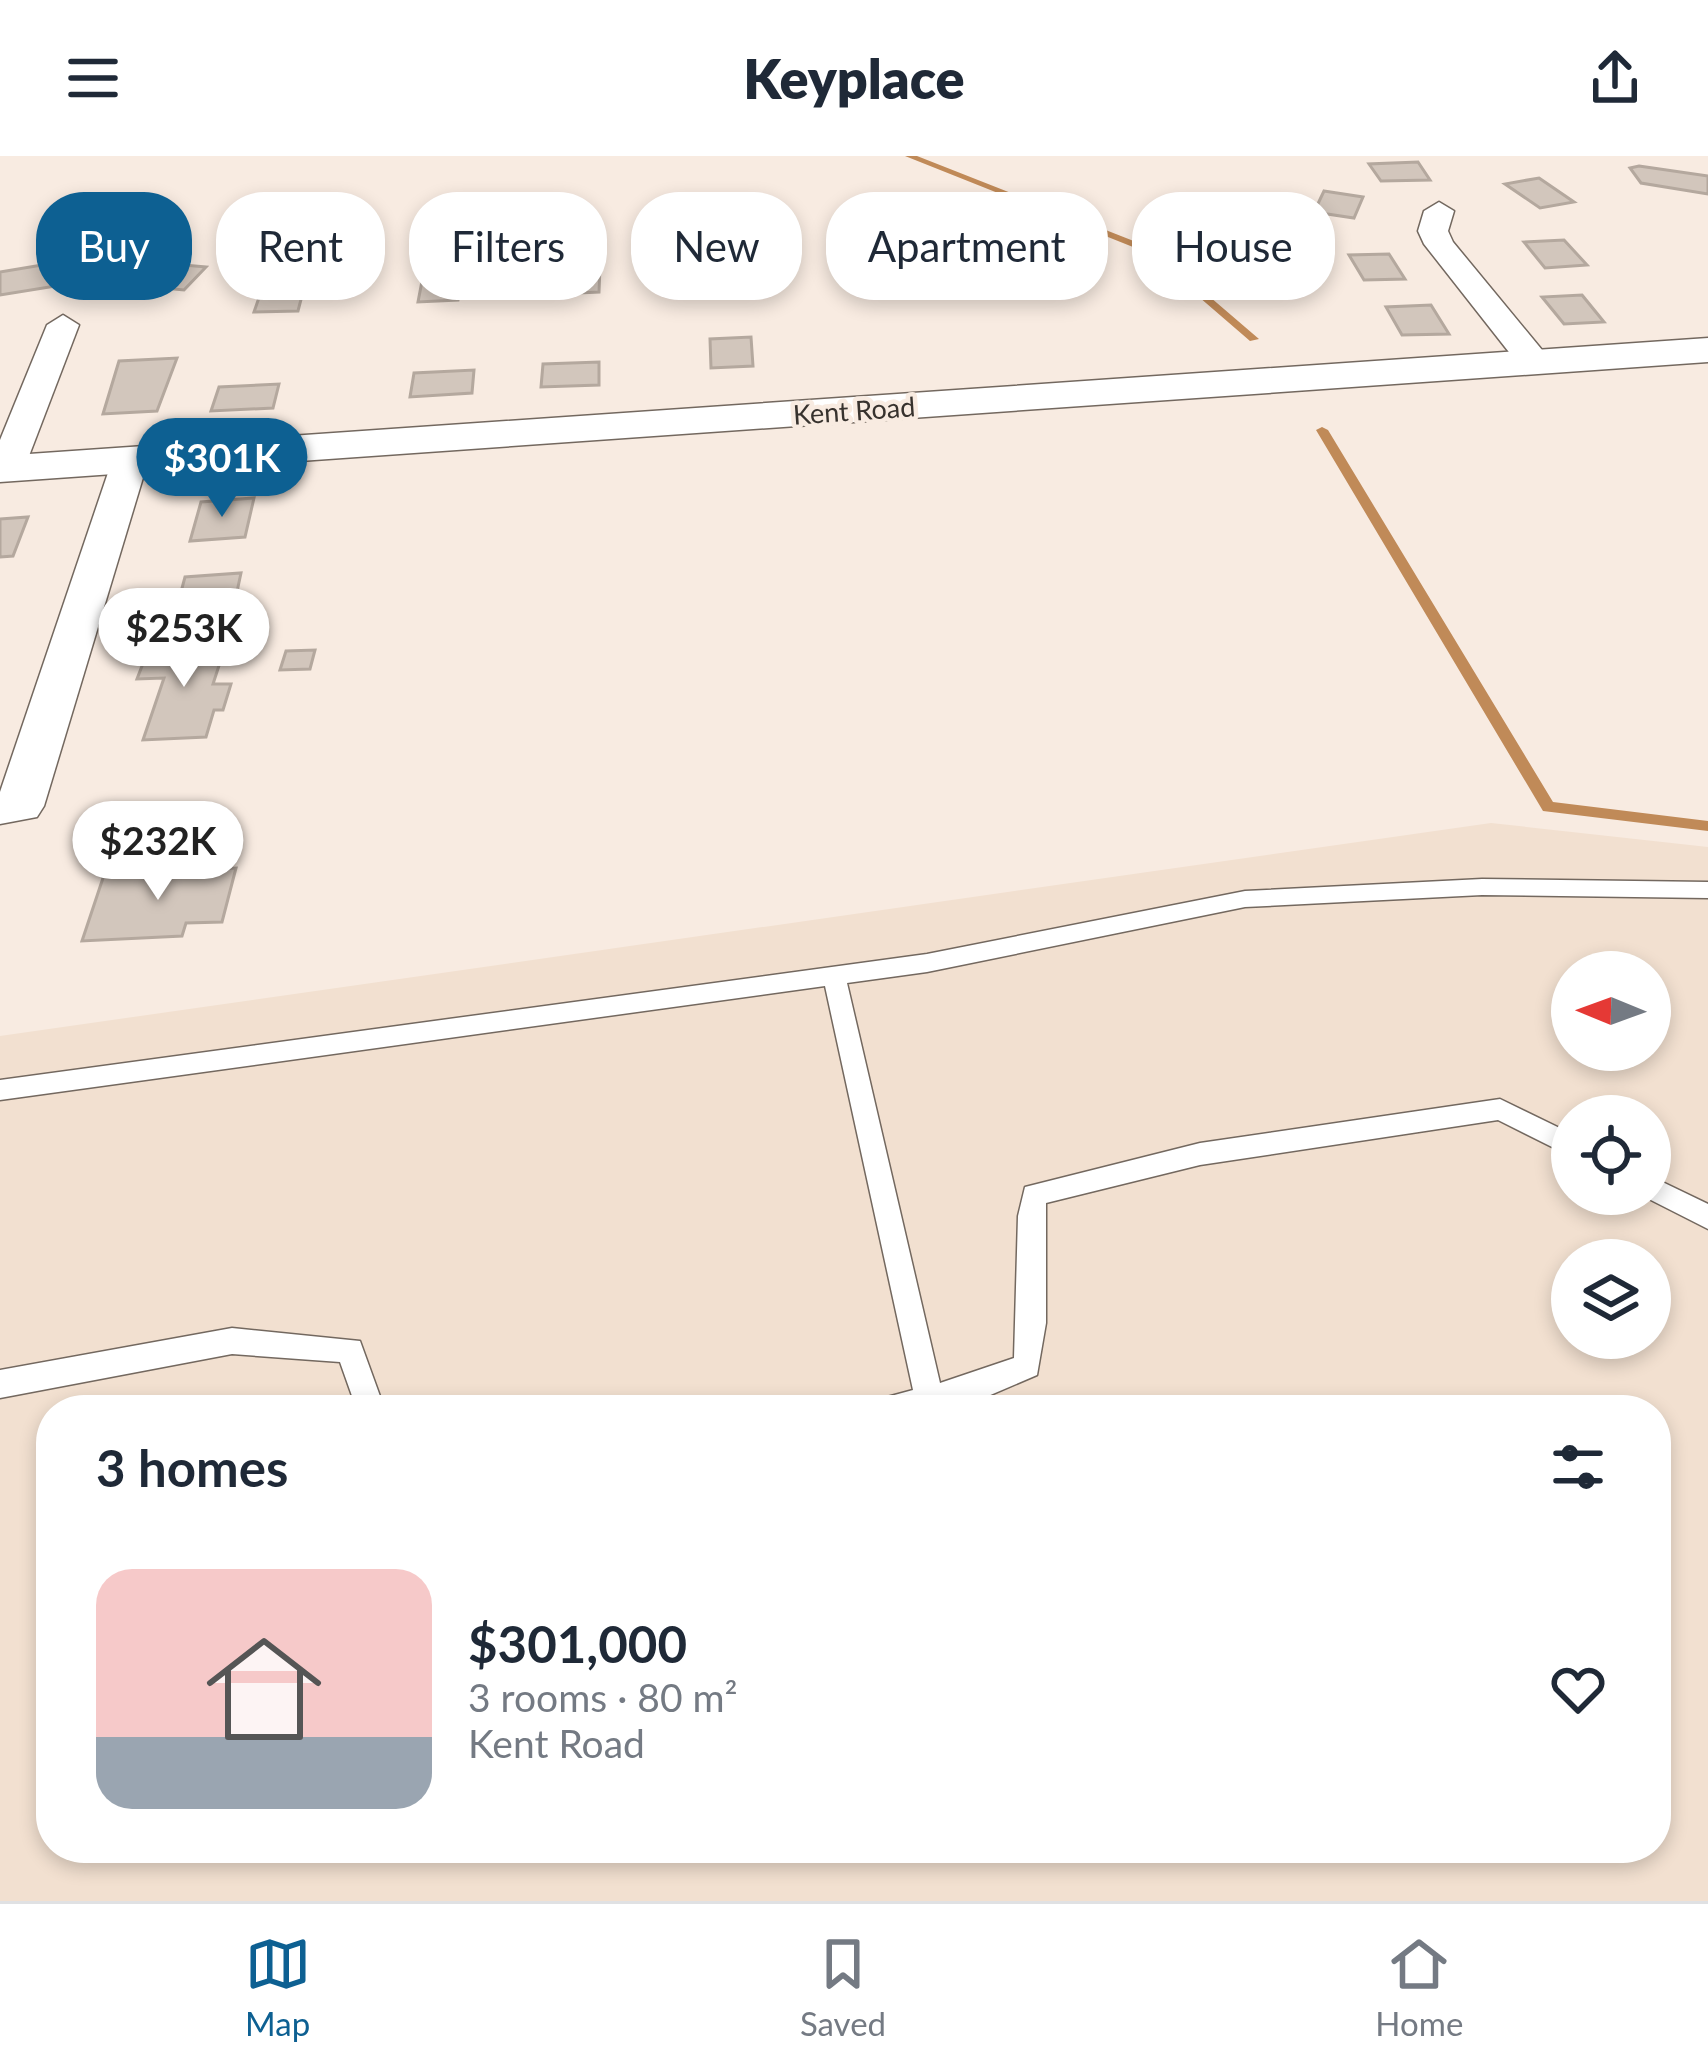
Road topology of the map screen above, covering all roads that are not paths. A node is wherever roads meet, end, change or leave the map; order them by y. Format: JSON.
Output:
{"nodes":[{"id":1,"x":1439,"y":211,"type":"dead end"},
{"id":2,"x":63,"y":325,"type":"dead end"},
{"id":3,"x":1708,"y":350,"type":"edge"},
{"id":4,"x":1534,"y":362,"type":"junction"},
{"id":5,"x":130,"y":461,"type":"junction"},
{"id":6,"x":3,"y":469,"type":"edge"},
{"id":7,"x":10,"y":807,"type":"edge"},
{"id":8,"x":1708,"y":890,"type":"edge"},
{"id":9,"x":834,"y":976,"type":"junction"},
{"id":10,"x":0,"y":1090,"type":"edge"},
{"id":11,"x":1551,"y":1135,"type":"edge"},
{"id":12,"x":1671,"y":1198,"type":"edge"},
{"id":13,"x":1708,"y":1217,"type":"edge"},
{"id":14,"x":0,"y":1384,"type":"edge"},
{"id":15,"x":366,"y":1395,"type":"edge"},
{"id":16,"x":928,"y":1395,"type":"edge"},
{"id":17,"x":941,"y":1395,"type":"edge"}],
"edges":[{"from":1,"to":4,"type":"street"},
{"from":2,"to":6,"type":"street"},
{"from":3,"to":4,"type":"street","name":"Kent Road"},
{"from":4,"to":5,"type":"street","name":"Kent Road"},
{"from":5,"to":6,"type":"street","name":"Kent Road"},
{"from":5,"to":7,"type":"street"},
{"from":8,"to":9,"type":"lane"},
{"from":9,"to":10,"type":"lane"},
{"from":9,"to":16,"type":"lane"},
{"from":11,"to":17,"type":"lane"},
{"from":12,"to":13,"type":"lane"},
{"from":14,"to":15,"type":"lane"}]}
